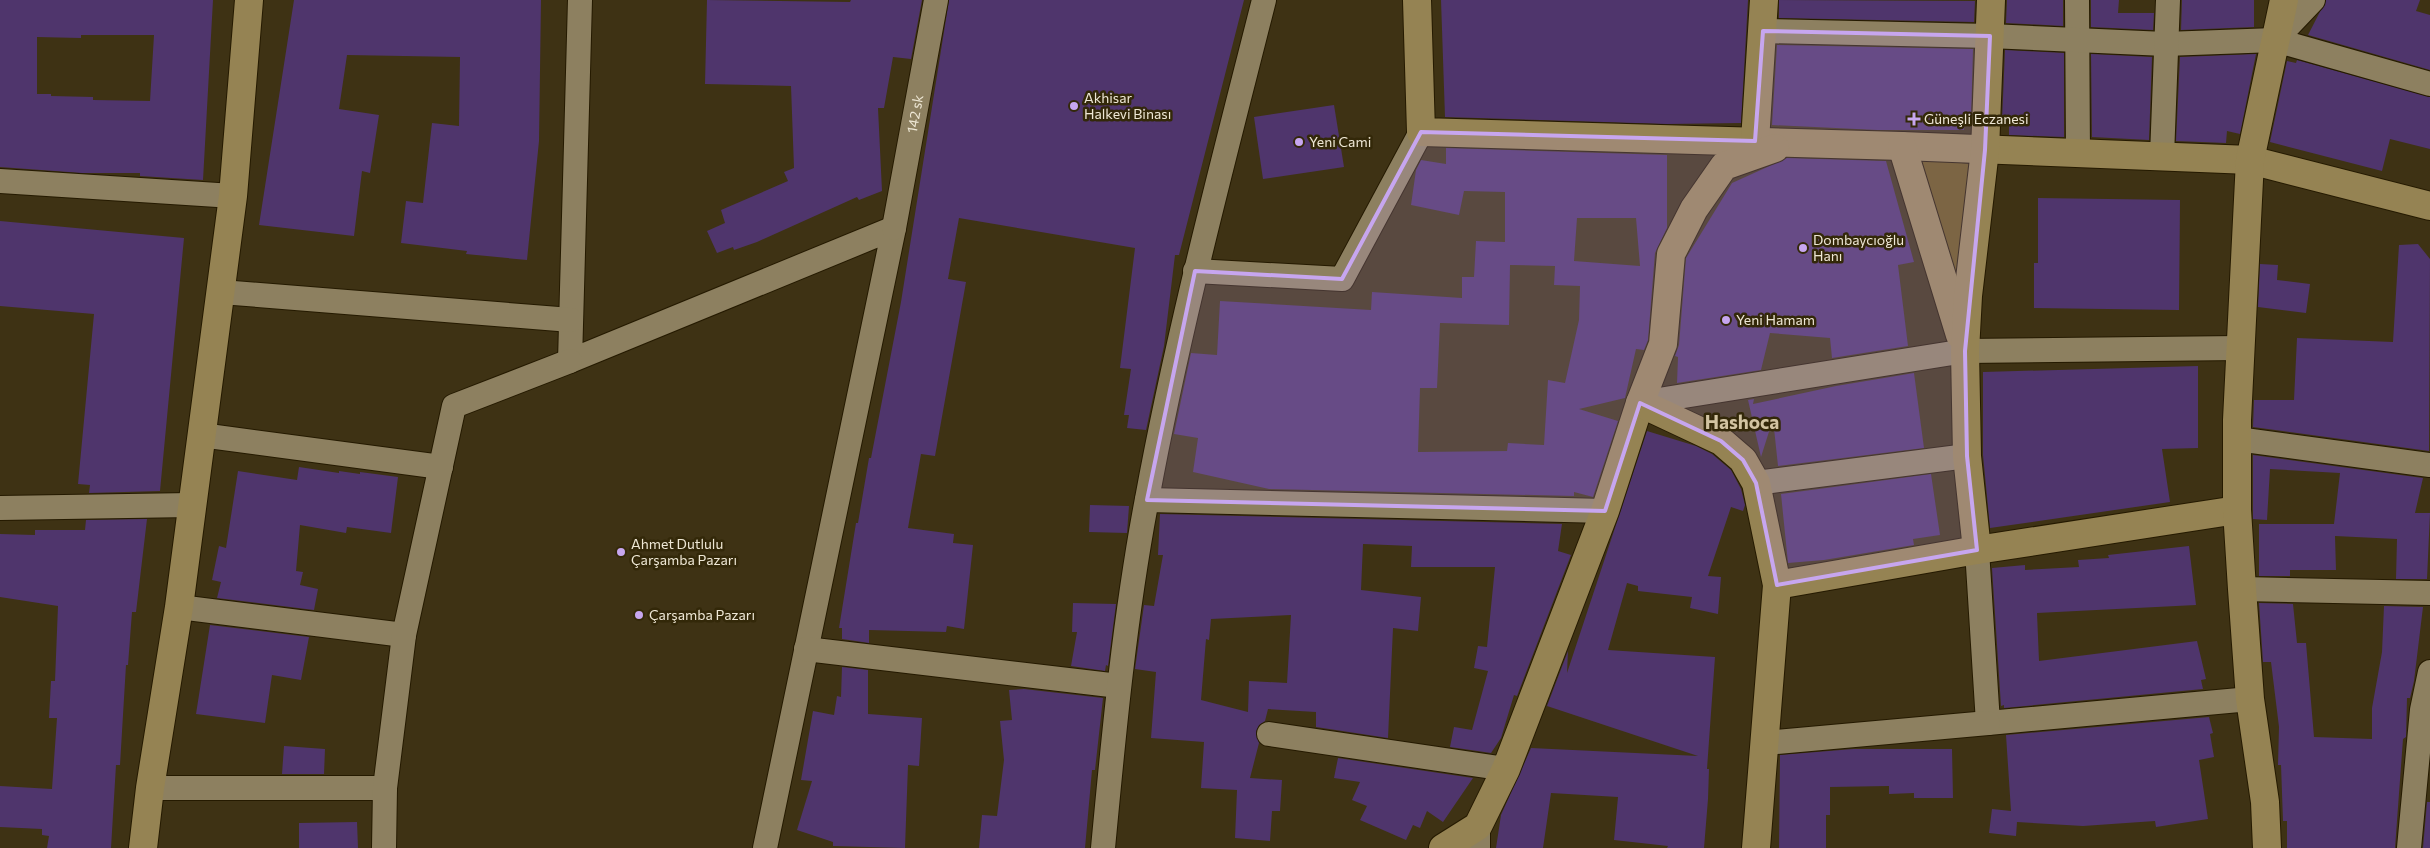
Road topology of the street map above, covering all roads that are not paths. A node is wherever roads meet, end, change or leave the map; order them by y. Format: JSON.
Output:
{"nodes":[{"id":1,"x":249,"y":0,"type":"edge"},
{"id":2,"x":580,"y":0,"type":"edge"},
{"id":3,"x":936,"y":0,"type":"edge"},
{"id":4,"x":1264,"y":0,"type":"edge"},
{"id":5,"x":1417,"y":0,"type":"edge"},
{"id":6,"x":1764,"y":0,"type":"edge"},
{"id":7,"x":1991,"y":0,"type":"edge"},
{"id":8,"x":2077,"y":0,"type":"edge"},
{"id":9,"x":2168,"y":0,"type":"edge"},
{"id":10,"x":2284,"y":0,"type":"edge"},
{"id":11,"x":2313,"y":0,"type":"edge"},
{"id":12,"x":1763,"y":31,"type":"junction"},
{"id":13,"x":1990,"y":36,"type":"junction"},
{"id":14,"x":2076,"y":40,"type":"junction"},
{"id":15,"x":2275,"y":40,"type":"junction"},
{"id":16,"x":2165,"y":44,"type":"junction"},
{"id":17,"x":2430,"y":84,"type":"edge"},
{"id":18,"x":1421,"y":132,"type":"junction"},
{"id":19,"x":1755,"y":142,"type":"junction"},
{"id":20,"x":1787,"y":143,"type":"junction"},
{"id":21,"x":1902,"y":146,"type":"junction"},
{"id":22,"x":1985,"y":150,"type":"junction"},
{"id":23,"x":2078,"y":153,"type":"junction"},
{"id":24,"x":2162,"y":156,"type":"junction"},
{"id":25,"x":2250,"y":160,"type":"junction"},
{"id":26,"x":0,"y":181,"type":"edge"},
{"id":27,"x":233,"y":196,"type":"junction"},
{"id":28,"x":2430,"y":206,"type":"edge"},
{"id":29,"x":894,"y":228,"type":"junction"},
{"id":30,"x":1195,"y":271,"type":"junction"},
{"id":31,"x":220,"y":292,"type":"junction"},
{"id":32,"x":571,"y":320,"type":"junction"},
{"id":33,"x":2240,"y":348,"type":"junction"},
{"id":34,"x":1965,"y":351,"type":"junction"},
{"id":35,"x":570,"y":361,"type":"junction"},
{"id":36,"x":1640,"y":403,"type":"junction"},
{"id":37,"x":201,"y":435,"type":"junction"},
{"id":38,"x":2237,"y":439,"type":"junction"},
{"id":39,"x":1967,"y":456,"type":"junction"},
{"id":40,"x":2430,"y":464,"type":"edge"},
{"id":41,"x":441,"y":467,"type":"junction"},
{"id":42,"x":1756,"y":483,"type":"junction"},
{"id":43,"x":1147,"y":500,"type":"junction"},
{"id":44,"x":192,"y":505,"type":"junction"},
{"id":45,"x":0,"y":508,"type":"edge"},
{"id":46,"x":2237,"y":510,"type":"junction"},
{"id":47,"x":1604,"y":511,"type":"junction"},
{"id":48,"x":1977,"y":550,"type":"junction"},
{"id":49,"x":1777,"y":585,"type":"junction"},
{"id":50,"x":2242,"y":589,"type":"junction"},
{"id":51,"x":2430,"y":593,"type":"edge"},
{"id":52,"x":179,"y":607,"type":"junction"},
{"id":53,"x":404,"y":634,"type":"junction"},
{"id":54,"x":806,"y":649,"type":"junction"},
{"id":55,"x":2430,"y":672,"type":"edge"},
{"id":56,"x":1119,"y":686,"type":"junction"},
{"id":57,"x":2250,"y":699,"type":"junction"},
{"id":58,"x":1988,"y":723,"type":"junction"},
{"id":59,"x":1269,"y":734,"type":"dead end"},
{"id":60,"x":1764,"y":743,"type":"junction"},
{"id":61,"x":1506,"y":769,"type":"junction"},
{"id":62,"x":150,"y":788,"type":"junction"},
{"id":63,"x":386,"y":788,"type":"junction"},
{"id":64,"x":1478,"y":837,"type":"edge"},
{"id":65,"x":143,"y":848,"type":"edge"},
{"id":66,"x":384,"y":848,"type":"edge"},
{"id":67,"x":765,"y":848,"type":"edge"},
{"id":68,"x":1103,"y":848,"type":"edge"},
{"id":69,"x":1443,"y":848,"type":"edge"},
{"id":70,"x":1756,"y":848,"type":"edge"},
{"id":71,"x":2267,"y":848,"type":"edge"},
{"id":72,"x":2409,"y":848,"type":"edge"}],
"edges":[{"from":1,"to":27,"type":"street"},
{"from":2,"to":32,"type":"street"},
{"from":3,"to":29,"type":"street","name":"142 sk"},
{"from":4,"to":30,"type":"street"},
{"from":5,"to":18,"type":"street"},
{"from":6,"to":12,"type":"street"},
{"from":7,"to":13,"type":"street"},
{"from":8,"to":14,"type":"street"},
{"from":9,"to":16,"type":"street"},
{"from":10,"to":15,"type":"street"},
{"from":11,"to":15,"type":"street"},
{"from":12,"to":13,"type":"street"},
{"from":12,"to":19,"type":"street"},
{"from":13,"to":14,"type":"street"},
{"from":13,"to":22,"type":"street"},
{"from":14,"to":16,"type":"street"},
{"from":14,"to":23,"type":"street"},
{"from":15,"to":16,"type":"street"},
{"from":15,"to":17,"type":"street"},
{"from":15,"to":25,"type":"street"},
{"from":16,"to":24,"type":"street"},
{"from":18,"to":19,"type":"street"},
{"from":18,"to":30,"type":"street"},
{"from":19,"to":20,"type":"street"},
{"from":20,"to":21,"type":"street"},
{"from":20,"to":36,"type":"street"},
{"from":21,"to":22,"type":"street"},
{"from":21,"to":34,"type":"street"},
{"from":22,"to":23,"type":"street"},
{"from":22,"to":34,"type":"street"},
{"from":23,"to":24,"type":"street"},
{"from":24,"to":25,"type":"street"},
{"from":25,"to":28,"type":"street"},
{"from":25,"to":33,"type":"street"},
{"from":26,"to":27,"type":"street"},
{"from":27,"to":31,"type":"street"},
{"from":29,"to":35,"type":"street"},
{"from":29,"to":54,"type":"street","name":"142 sk"},
{"from":30,"to":43,"type":"street"},
{"from":31,"to":32,"type":"street"},
{"from":31,"to":37,"type":"street"},
{"from":32,"to":35,"type":"street"},
{"from":33,"to":34,"type":"street"},
{"from":33,"to":38,"type":"street"},
{"from":34,"to":36,"type":"street"},
{"from":34,"to":39,"type":"street"},
{"from":35,"to":41,"type":"street"},
{"from":36,"to":42,"type":"street"},
{"from":36,"to":47,"type":"street"},
{"from":37,"to":41,"type":"street"},
{"from":37,"to":44,"type":"street"},
{"from":38,"to":40,"type":"street"},
{"from":38,"to":46,"type":"street"},
{"from":39,"to":42,"type":"street"},
{"from":39,"to":48,"type":"street"},
{"from":41,"to":53,"type":"street"},
{"from":42,"to":49,"type":"street"},
{"from":43,"to":47,"type":"street"},
{"from":43,"to":56,"type":"street"},
{"from":44,"to":45,"type":"street"},
{"from":44,"to":52,"type":"street"},
{"from":46,"to":48,"type":"street"},
{"from":46,"to":50,"type":"street"},
{"from":47,"to":61,"type":"street"},
{"from":48,"to":49,"type":"street"},
{"from":48,"to":58,"type":"street"},
{"from":49,"to":60,"type":"street"},
{"from":50,"to":51,"type":"street"},
{"from":50,"to":57,"type":"street"},
{"from":52,"to":53,"type":"street"},
{"from":52,"to":62,"type":"street"},
{"from":53,"to":63,"type":"street"},
{"from":54,"to":56,"type":"street"},
{"from":54,"to":67,"type":"street","name":"142 sk"},
{"from":55,"to":72,"type":"street"},
{"from":56,"to":68,"type":"street"},
{"from":57,"to":58,"type":"street"},
{"from":57,"to":71,"type":"street"},
{"from":58,"to":60,"type":"street"},
{"from":59,"to":61,"type":"street"},
{"from":60,"to":70,"type":"street"},
{"from":61,"to":64,"type":"street"},
{"from":62,"to":63,"type":"street"},
{"from":62,"to":65,"type":"street"},
{"from":63,"to":66,"type":"street"},
{"from":64,"to":69,"type":"street"}]}
